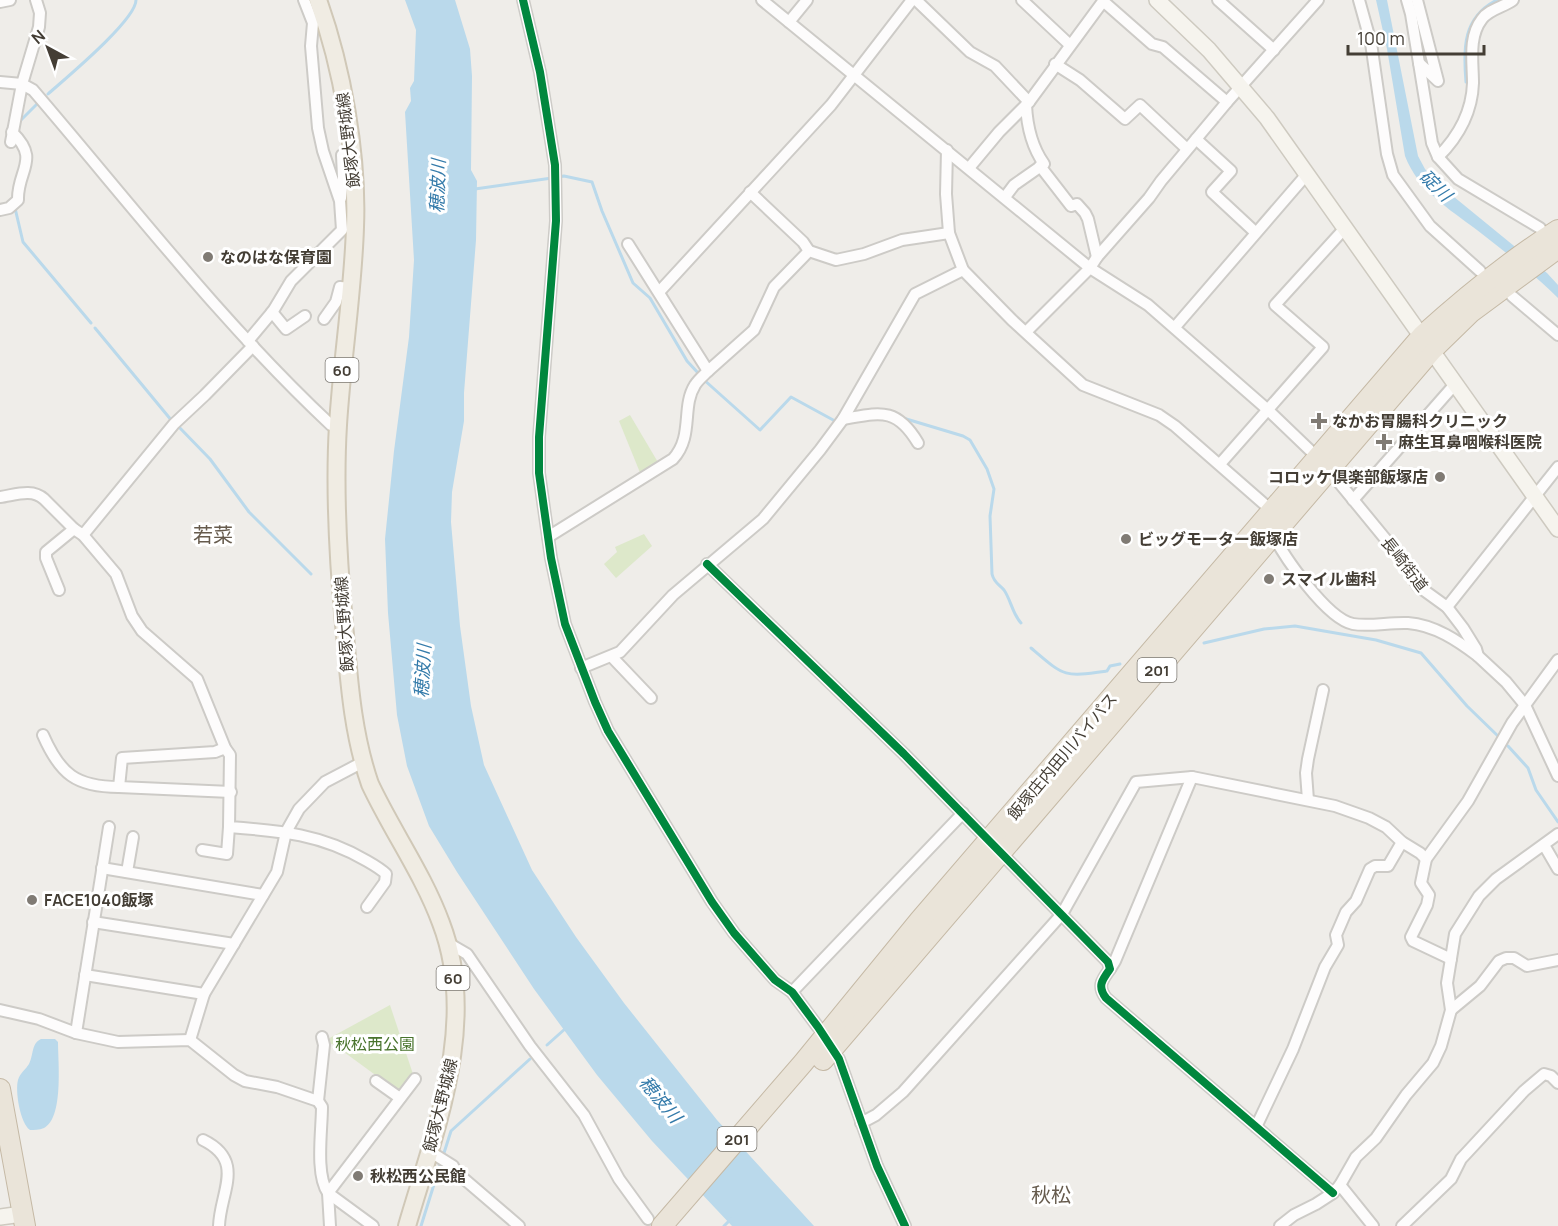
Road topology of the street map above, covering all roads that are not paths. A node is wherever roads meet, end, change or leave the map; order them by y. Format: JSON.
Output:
{"nodes":[{"id":1,"x":10,"y":0,"type":"edge"},
{"id":2,"x":36,"y":0,"type":"edge"},
{"id":3,"x":304,"y":0,"type":"edge"},
{"id":4,"x":318,"y":0,"type":"edge"},
{"id":5,"x":524,"y":0,"type":"edge"},
{"id":6,"x":762,"y":0,"type":"edge"},
{"id":7,"x":807,"y":0,"type":"edge"},
{"id":8,"x":914,"y":0,"type":"edge"},
{"id":9,"x":1022,"y":0,"type":"edge"},
{"id":10,"x":1157,"y":0,"type":"edge"},
{"id":11,"x":1218,"y":0,"type":"edge"},
{"id":12,"x":1318,"y":0,"type":"edge"},
{"id":13,"x":1359,"y":0,"type":"edge"},
{"id":14,"x":1407,"y":0,"type":"edge"},
{"id":15,"x":1417,"y":0,"type":"edge"},
{"id":16,"x":1514,"y":0,"type":"edge"},
{"id":17,"x":1103,"y":1,"type":"edge"},
{"id":18,"x":0,"y":2,"type":"edge"},
{"id":19,"x":789,"y":22,"type":"junction"},
{"id":20,"x":1071,"y":45,"type":"junction"},
{"id":21,"x":1274,"y":50,"type":"junction"},
{"id":22,"x":1419,"y":63,"type":"junction"},
{"id":23,"x":1055,"y":64,"type":"junction"},
{"id":24,"x":856,"y":75,"type":"junction"},
{"id":25,"x":0,"y":82,"type":"edge"},
{"id":26,"x":22,"y":84,"type":"junction"},
{"id":27,"x":1242,"y":87,"type":"junction"},
{"id":28,"x":1227,"y":102,"type":"junction"},
{"id":29,"x":1027,"y":104,"type":"junction"},
{"id":30,"x":1196,"y":139,"type":"junction"},
{"id":31,"x":1187,"y":149,"type":"junction"},
{"id":32,"x":947,"y":150,"type":"junction"},
{"id":33,"x":351,"y":153,"type":"junction"},
{"id":34,"x":1438,"y":157,"type":"junction"},
{"id":35,"x":1040,"y":166,"type":"junction"},
{"id":36,"x":969,"y":168,"type":"junction"},
{"id":37,"x":1307,"y":174,"type":"junction"},
{"id":38,"x":750,"y":192,"type":"junction"},
{"id":39,"x":1005,"y":197,"type":"junction"},
{"id":40,"x":340,"y":201,"type":"junction"},
{"id":41,"x":0,"y":210,"type":"edge"},
{"id":42,"x":1345,"y":228,"type":"junction"},
{"id":43,"x":1255,"y":232,"type":"junction"},
{"id":44,"x":949,"y":233,"type":"junction"},
{"id":45,"x":1550,"y":240,"type":"edge"},
{"id":46,"x":628,"y":244,"type":"dead end"},
{"id":47,"x":809,"y":251,"type":"junction"},
{"id":48,"x":1097,"y":257,"type":"junction"},
{"id":49,"x":1090,"y":268,"type":"junction"},
{"id":50,"x":963,"y":270,"type":"junction"},
{"id":51,"x":1480,"y":271,"type":"dead end"},
{"id":52,"x":1510,"y":281,"type":"junction"},
{"id":53,"x":351,"y":288,"type":"junction"},
{"id":54,"x":659,"y":292,"type":"junction"},
{"id":55,"x":272,"y":312,"type":"junction"},
{"id":56,"x":305,"y":316,"type":"dead end"},
{"id":57,"x":324,"y":319,"type":"dead end"},
{"id":58,"x":1174,"y":327,"type":"junction"},
{"id":59,"x":1026,"y":332,"type":"junction"},
{"id":60,"x":1558,"y":334,"type":"edge"},
{"id":61,"x":1427,"y":343,"type":"junction"},
{"id":62,"x":250,"y":344,"type":"junction"},
{"id":63,"x":708,"y":371,"type":"junction"},
{"id":64,"x":1456,"y":383,"type":"junction"},
{"id":65,"x":1268,"y":410,"type":"junction"},
{"id":66,"x":843,"y":419,"type":"junction"},
{"id":67,"x":338,"y":428,"type":"junction"},
{"id":68,"x":918,"y":443,"type":"dead end"},
{"id":69,"x":1323,"y":463,"type":"junction"},
{"id":70,"x":1220,"y":464,"type":"junction"},
{"id":71,"x":1558,"y":466,"type":"edge"},
{"id":72,"x":1534,"y":495,"type":"junction"},
{"id":73,"x":0,"y":497,"type":"edge"},
{"id":74,"x":1353,"y":500,"type":"junction"},
{"id":75,"x":1271,"y":510,"type":"junction"},
{"id":76,"x":1558,"y":529,"type":"edge"},
{"id":77,"x":78,"y":532,"type":"junction"},
{"id":78,"x":1272,"y":534,"type":"junction"},
{"id":79,"x":548,"y":537,"type":"junction"},
{"id":80,"x":708,"y":564,"type":"junction"},
{"id":81,"x":59,"y":590,"type":"dead end"},
{"id":82,"x":1447,"y":607,"type":"junction"},
{"id":83,"x":612,"y":657,"type":"junction"},
{"id":84,"x":1478,"y":657,"type":"junction"},
{"id":85,"x":1558,"y":660,"type":"edge"},
{"id":86,"x":581,"y":668,"type":"junction"},
{"id":87,"x":1323,"y":690,"type":"dead end"},
{"id":88,"x":651,"y":698,"type":"dead end"},
{"id":89,"x":1525,"y":705,"type":"junction"},
{"id":90,"x":43,"y":735,"type":"dead end"},
{"id":91,"x":225,"y":748,"type":"junction"},
{"id":92,"x":363,"y":762,"type":"junction"},
{"id":93,"x":1558,"y":776,"type":"edge"},
{"id":94,"x":1192,"y":777,"type":"junction"},
{"id":95,"x":119,"y":787,"type":"junction"},
{"id":96,"x":231,"y":792,"type":"junction"},
{"id":97,"x":1308,"y":800,"type":"junction"},
{"id":98,"x":963,"y":813,"type":"junction"},
{"id":99,"x":109,"y":827,"type":"dead end"},
{"id":100,"x":230,"y":827,"type":"junction"},
{"id":101,"x":286,"y":832,"type":"junction"},
{"id":102,"x":1558,"y":834,"type":"edge"},
{"id":103,"x":133,"y":837,"type":"dead end"},
{"id":104,"x":1402,"y":842,"type":"junction"},
{"id":105,"x":1544,"y":845,"type":"junction"},
{"id":106,"x":996,"y":846,"type":"junction"},
{"id":107,"x":202,"y":850,"type":"dead end"},
{"id":108,"x":1426,"y":859,"type":"junction"},
{"id":109,"x":102,"y":868,"type":"junction"},
{"id":110,"x":1558,"y":869,"type":"edge"},
{"id":111,"x":127,"y":872,"type":"junction"},
{"id":112,"x":262,"y":895,"type":"junction"},
{"id":113,"x":367,"y":907,"type":"dead end"},
{"id":114,"x":1062,"y":914,"type":"junction"},
{"id":115,"x":93,"y":922,"type":"junction"},
{"id":116,"x":448,"y":943,"type":"junction"},
{"id":117,"x":234,"y":944,"type":"junction"},
{"id":118,"x":1450,"y":958,"type":"junction"},
{"id":119,"x":1558,"y":960,"type":"edge"},
{"id":120,"x":1110,"y":969,"type":"junction"},
{"id":121,"x":85,"y":975,"type":"junction"},
{"id":122,"x":792,"y":992,"type":"junction"},
{"id":123,"x":204,"y":994,"type":"junction"},
{"id":124,"x":0,"y":1010,"type":"edge"},
{"id":125,"x":1451,"y":1010,"type":"junction"},
{"id":126,"x":818,"y":1026,"type":"dead end"},
{"id":127,"x":76,"y":1033,"type":"junction"},
{"id":128,"x":322,"y":1036,"type":"dead end"},
{"id":129,"x":190,"y":1040,"type":"junction"},
{"id":130,"x":839,"y":1059,"type":"dead end"},
{"id":131,"x":415,"y":1079,"type":"dead end"},
{"id":132,"x":376,"y":1081,"type":"dead end"},
{"id":133,"x":1558,"y":1083,"type":"edge"},
{"id":134,"x":0,"y":1089,"type":"edge"},
{"id":135,"x":399,"y":1098,"type":"junction"},
{"id":136,"x":318,"y":1101,"type":"junction"},
{"id":137,"x":861,"y":1123,"type":"junction"},
{"id":138,"x":1256,"y":1127,"type":"junction"},
{"id":139,"x":203,"y":1140,"type":"dead end"},
{"id":140,"x":432,"y":1152,"type":"junction"},
{"id":141,"x":0,"y":1160,"type":"edge"},
{"id":142,"x":1337,"y":1189,"type":"junction"},
{"id":143,"x":328,"y":1193,"type":"junction"},
{"id":144,"x":14,"y":1220,"type":"edge"},
{"id":145,"x":671,"y":1223,"type":"edge"},
{"id":146,"x":369,"y":1225,"type":"edge"},
{"id":147,"x":219,"y":1226,"type":"edge"},
{"id":148,"x":330,"y":1226,"type":"edge"},
{"id":149,"x":407,"y":1226,"type":"edge"},
{"id":150,"x":519,"y":1226,"type":"edge"},
{"id":151,"x":905,"y":1226,"type":"edge"},
{"id":152,"x":1280,"y":1226,"type":"edge"},
{"id":153,"x":1373,"y":1226,"type":"edge"},
{"id":154,"x":1402,"y":1226,"type":"edge"}],
"edges":[{"from":1,"to":18,"type":"street"},
{"from":2,"to":26,"type":"street"},
{"from":3,"to":40,"type":"street"},
{"from":4,"to":33,"type":"main road","name":"飯塚大野城線","number":"60"},
{"from":5,"to":79,"type":"street"},
{"from":6,"to":19,"type":"street","name":"長崎街道"},
{"from":7,"to":19,"type":"street"},
{"from":8,"to":24,"type":"street"},
{"from":8,"to":29,"type":"street"},
{"from":9,"to":20,"type":"street"},
{"from":10,"to":27,"type":"street"},
{"from":11,"to":21,"type":"street"},
{"from":12,"to":21,"type":"street"},
{"from":13,"to":51,"type":"street"},
{"from":14,"to":22,"type":"street"},
{"from":15,"to":22,"type":"street"},
{"from":16,"to":34,"type":"street"},
{"from":17,"to":20,"type":"street"},
{"from":17,"to":28,"type":"street"},
{"from":19,"to":24,"type":"street","name":"長崎街道"},
{"from":20,"to":23,"type":"street"},
{"from":21,"to":27,"type":"street"},
{"from":22,"to":34,"type":"street"},
{"from":23,"to":29,"type":"street"},
{"from":23,"to":31,"type":"street"},
{"from":24,"to":32,"type":"street","name":"長崎街道"},
{"from":24,"to":38,"type":"street"},
{"from":25,"to":26,"type":"street"},
{"from":26,"to":41,"type":"street"},
{"from":26,"to":62,"type":"street"},
{"from":27,"to":28,"type":"street"},
{"from":27,"to":37,"type":"street"},
{"from":28,"to":30,"type":"street"},
{"from":29,"to":35,"type":"street"},
{"from":29,"to":36,"type":"street"},
{"from":30,"to":31,"type":"street"},
{"from":30,"to":43,"type":"street"},
{"from":31,"to":48,"type":"street"},
{"from":32,"to":36,"type":"street","name":"長崎街道"},
{"from":32,"to":44,"type":"street"},
{"from":33,"to":40,"type":"street"},
{"from":33,"to":53,"type":"main road","name":"飯塚大野城線","number":"60"},
{"from":34,"to":45,"type":"street"},
{"from":35,"to":39,"type":"street"},
{"from":35,"to":48,"type":"street"},
{"from":36,"to":39,"type":"street","name":"長崎街道"},
{"from":37,"to":42,"type":"street"},
{"from":37,"to":43,"type":"street"},
{"from":38,"to":47,"type":"street"},
{"from":38,"to":54,"type":"street"},
{"from":39,"to":49,"type":"street","name":"長崎街道"},
{"from":40,"to":55,"type":"street"},
{"from":42,"to":61,"type":"street"},
{"from":42,"to":65,"type":"street"},
{"from":43,"to":58,"type":"street"},
{"from":44,"to":47,"type":"street"},
{"from":44,"to":50,"type":"street"},
{"from":45,"to":52,"type":"highway","name":"飯塚庄内田川バイパス","number":"201"},
{"from":46,"to":54,"type":"street"},
{"from":47,"to":63,"type":"street"},
{"from":48,"to":49,"type":"street"},
{"from":49,"to":58,"type":"street","name":"長崎街道"},
{"from":49,"to":59,"type":"street"},
{"from":50,"to":59,"type":"street"},
{"from":50,"to":66,"type":"street"},
{"from":52,"to":60,"type":"street"},
{"from":52,"to":61,"type":"highway","name":"飯塚庄内田川バイパス","number":"201"},
{"from":53,"to":57,"type":"street"},
{"from":53,"to":67,"type":"main road","name":"飯塚大野城線","number":"60"},
{"from":54,"to":63,"type":"street"},
{"from":55,"to":56,"type":"street"},
{"from":55,"to":62,"type":"street"},
{"from":58,"to":65,"type":"street","name":"長崎街道"},
{"from":59,"to":70,"type":"street"},
{"from":61,"to":64,"type":"street"},
{"from":61,"to":69,"type":"highway","name":"飯塚庄内田川バイパス","number":"201"},
{"from":62,"to":67,"type":"street"},
{"from":62,"to":77,"type":"street"},
{"from":63,"to":79,"type":"street"},
{"from":64,"to":72,"type":"street"},
{"from":64,"to":74,"type":"street"},
{"from":65,"to":69,"type":"street","name":"長崎街道"},
{"from":65,"to":70,"type":"street"},
{"from":66,"to":68,"type":"street"},
{"from":66,"to":80,"type":"street"},
{"from":67,"to":92,"type":"main road","name":"飯塚大野城線","number":"60"},
{"from":69,"to":74,"type":"street","name":"長崎街道"},
{"from":69,"to":75,"type":"highway","name":"飯塚庄内田川バイパス","number":"201"},
{"from":69,"to":78,"type":"highway","name":"飯塚庄内田川バイパス","number":"201"},
{"from":70,"to":75,"type":"street"},
{"from":71,"to":72,"type":"street"},
{"from":72,"to":76,"type":"street"},
{"from":72,"to":82,"type":"street"},
{"from":73,"to":77,"type":"street"},
{"from":74,"to":82,"type":"street","name":"長崎街道"},
{"from":75,"to":78,"type":"street"},
{"from":75,"to":106,"type":"highway","name":"飯塚庄内田川バイパス","number":"201"},
{"from":77,"to":81,"type":"street"},
{"from":77,"to":91,"type":"street"},
{"from":78,"to":84,"type":"street"},
{"from":78,"to":106,"type":"highway","name":"飯塚庄内田川バイパス","number":"201"},
{"from":79,"to":86,"type":"street"},
{"from":80,"to":83,"type":"street"},
{"from":80,"to":98,"type":"street"},
{"from":82,"to":84,"type":"street","name":"長崎街道"},
{"from":83,"to":86,"type":"street"},
{"from":83,"to":88,"type":"street"},
{"from":84,"to":89,"type":"street","name":"長崎街道"},
{"from":85,"to":89,"type":"street"},
{"from":86,"to":122,"type":"street"},
{"from":87,"to":97,"type":"street"},
{"from":89,"to":93,"type":"street","name":"長崎街道"},
{"from":89,"to":108,"type":"street"},
{"from":90,"to":95,"type":"street"},
{"from":91,"to":95,"type":"street"},
{"from":91,"to":96,"type":"street"},
{"from":92,"to":101,"type":"street"},
{"from":92,"to":116,"type":"main road","name":"飯塚大野城線","number":"60"},
{"from":94,"to":97,"type":"street"},
{"from":94,"to":114,"type":"street"},
{"from":94,"to":120,"type":"street"},
{"from":95,"to":96,"type":"street"},
{"from":96,"to":100,"type":"street"},
{"from":97,"to":104,"type":"street"},
{"from":98,"to":106,"type":"street"},
{"from":98,"to":122,"type":"street"},
{"from":99,"to":109,"type":"street"},
{"from":100,"to":101,"type":"street"},
{"from":100,"to":107,"type":"street"},
{"from":101,"to":112,"type":"street"},
{"from":101,"to":113,"type":"street"},
{"from":102,"to":105,"type":"street"},
{"from":103,"to":111,"type":"street"},
{"from":104,"to":108,"type":"street"},
{"from":104,"to":138,"type":"street"},
{"from":105,"to":110,"type":"street"},
{"from":105,"to":118,"type":"street"},
{"from":106,"to":114,"type":"street"},
{"from":106,"to":145,"type":"highway","name":"飯塚庄内田川バイパス","number":"201"},
{"from":108,"to":118,"type":"street"},
{"from":109,"to":111,"type":"street"},
{"from":109,"to":115,"type":"street"},
{"from":111,"to":112,"type":"street"},
{"from":112,"to":117,"type":"street"},
{"from":114,"to":120,"type":"street"},
{"from":114,"to":137,"type":"street"},
{"from":115,"to":117,"type":"street"},
{"from":115,"to":121,"type":"street"},
{"from":116,"to":140,"type":"main road","name":"飯塚大野城線","number":"60"},
{"from":116,"to":145,"type":"street"},
{"from":117,"to":123,"type":"street"},
{"from":118,"to":125,"type":"street"},
{"from":119,"to":125,"type":"street"},
{"from":120,"to":138,"type":"street"},
{"from":121,"to":123,"type":"street"},
{"from":121,"to":127,"type":"street"},
{"from":122,"to":126,"type":"street"},
{"from":123,"to":129,"type":"street"},
{"from":124,"to":127,"type":"street"},
{"from":125,"to":142,"type":"street"},
{"from":127,"to":129,"type":"street"},
{"from":128,"to":136,"type":"street"},
{"from":129,"to":136,"type":"street"},
{"from":130,"to":137,"type":"street"},
{"from":131,"to":135,"type":"street"},
{"from":132,"to":135,"type":"street"},
{"from":133,"to":154,"type":"street"},
{"from":134,"to":144,"type":"highway"},
{"from":135,"to":143,"type":"street"},
{"from":136,"to":143,"type":"street"},
{"from":137,"to":151,"type":"street"},
{"from":138,"to":142,"type":"street"},
{"from":139,"to":147,"type":"street"},
{"from":140,"to":149,"type":"main road","name":"飯塚大野城線","number":"60"},
{"from":140,"to":150,"type":"street"},
{"from":141,"to":144,"type":"highway"},
{"from":142,"to":152,"type":"street"},
{"from":142,"to":153,"type":"street"},
{"from":143,"to":146,"type":"street"},
{"from":143,"to":148,"type":"street"}]}
